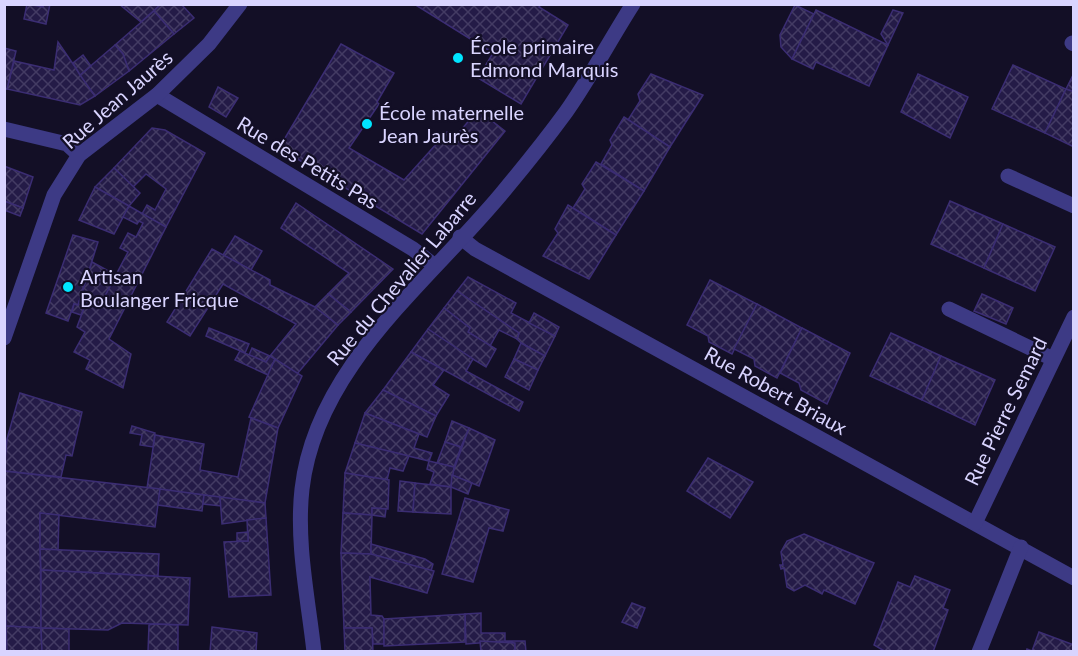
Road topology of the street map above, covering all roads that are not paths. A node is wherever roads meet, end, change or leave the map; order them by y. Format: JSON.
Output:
{"nodes":[{"id":1,"x":240,"y":4,"type":"edge"},
{"id":2,"x":633,"y":4,"type":"edge"},
{"id":3,"x":157,"y":95,"type":"junction"},
{"id":4,"x":4,"y":129,"type":"edge"},
{"id":5,"x":79,"y":155,"type":"junction"},
{"id":6,"x":1008,"y":176,"type":"dead end"},
{"id":7,"x":1074,"y":206,"type":"edge"},
{"id":8,"x":460,"y":237,"type":"junction"},
{"id":9,"x":435,"y":266,"type":"junction"},
{"id":10,"x":950,"y":309,"type":"dead end"},
{"id":11,"x":1074,"y":317,"type":"edge"},
{"id":12,"x":4,"y":338,"type":"edge"},
{"id":13,"x":1053,"y":359,"type":"junction"},
{"id":14,"x":975,"y":523,"type":"junction"},
{"id":15,"x":1021,"y":547,"type":"junction"},
{"id":16,"x":1074,"y":578,"type":"edge"},
{"id":17,"x":314,"y":651,"type":"edge"},
{"id":18,"x":979,"y":651,"type":"edge"}],
"edges":[{"from":1,"to":3,"type":"street","name":"Rue Jean Jaurès"},
{"from":2,"to":8,"type":"street","name":"Rue du Chevalier Labarre"},
{"from":3,"to":5,"type":"street","name":"Rue Jean Jaurès"},
{"from":3,"to":9,"type":"street","name":"Rue des Petits Pas"},
{"from":4,"to":5,"type":"street"},
{"from":5,"to":12,"type":"street","name":"Rue Jean Jaurès"},
{"from":6,"to":7,"type":"street"},
{"from":8,"to":9,"type":"street","name":"Rue du Chevalier Labarre"},
{"from":8,"to":14,"type":"street","name":"Rue Robert Briaux"},
{"from":9,"to":17,"type":"street","name":"Rue du Chevalier Labarre"},
{"from":10,"to":13,"type":"street"},
{"from":11,"to":13,"type":"street","name":"Rue Pierre Semard"},
{"from":13,"to":14,"type":"street","name":"Rue Pierre Semard"},
{"from":14,"to":15,"type":"street","name":"Rue Robert Briaux"},
{"from":15,"to":16,"type":"street","name":"Rue Robert Briaux"},
{"from":15,"to":18,"type":"street"}]}
